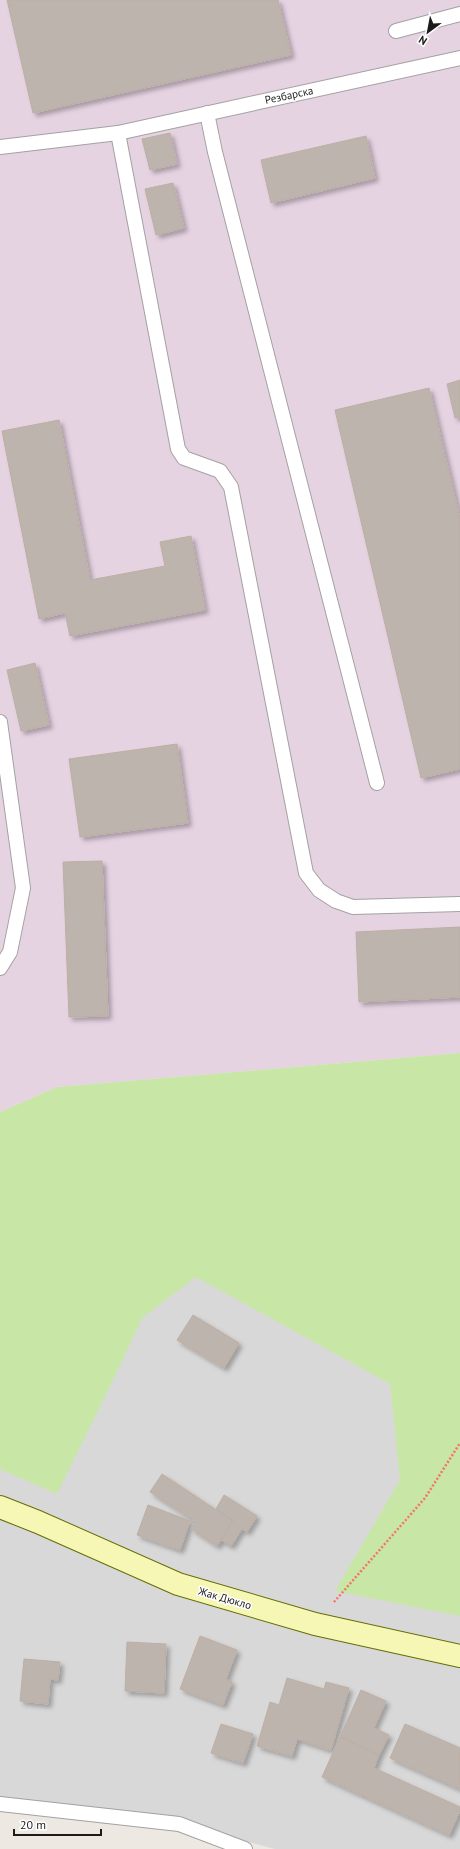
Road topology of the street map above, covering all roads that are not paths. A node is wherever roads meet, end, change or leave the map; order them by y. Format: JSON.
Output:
{"nodes":[{"id":1,"x":460,"y":14,"type":"edge"},
{"id":2,"x":396,"y":31,"type":"dead end"},
{"id":3,"x":460,"y":58,"type":"edge"},
{"id":4,"x":207,"y":113,"type":"junction"},
{"id":5,"x":118,"y":133,"type":"junction"},
{"id":6,"x":0,"y":147,"type":"edge"},
{"id":7,"x":0,"y":722,"type":"edge"},
{"id":8,"x":2,"y":748,"type":"edge"},
{"id":9,"x":377,"y":783,"type":"dead end"},
{"id":10,"x":460,"y":904,"type":"edge"},
{"id":11,"x":0,"y":968,"type":"edge"},
{"id":12,"x":0,"y":1508,"type":"edge"},
{"id":13,"x":460,"y":1656,"type":"edge"},
{"id":14,"x":0,"y":1804,"type":"edge"},
{"id":15,"x":245,"y":1849,"type":"edge"}],
"edges":[{"from":1,"to":2,"type":"lane"},
{"from":3,"to":4,"type":"lane","name":"Резбарска"},
{"from":4,"to":5,"type":"lane","name":"Резбарска"},
{"from":4,"to":9,"type":"lane"},
{"from":5,"to":6,"type":"lane","name":"Резбарска"},
{"from":5,"to":10,"type":"lane"},
{"from":7,"to":8,"type":"lane"},
{"from":8,"to":11,"type":"lane"},
{"from":12,"to":13,"type":"street","name":"Жак Дюкло"},
{"from":14,"to":15,"type":"lane"}]}
